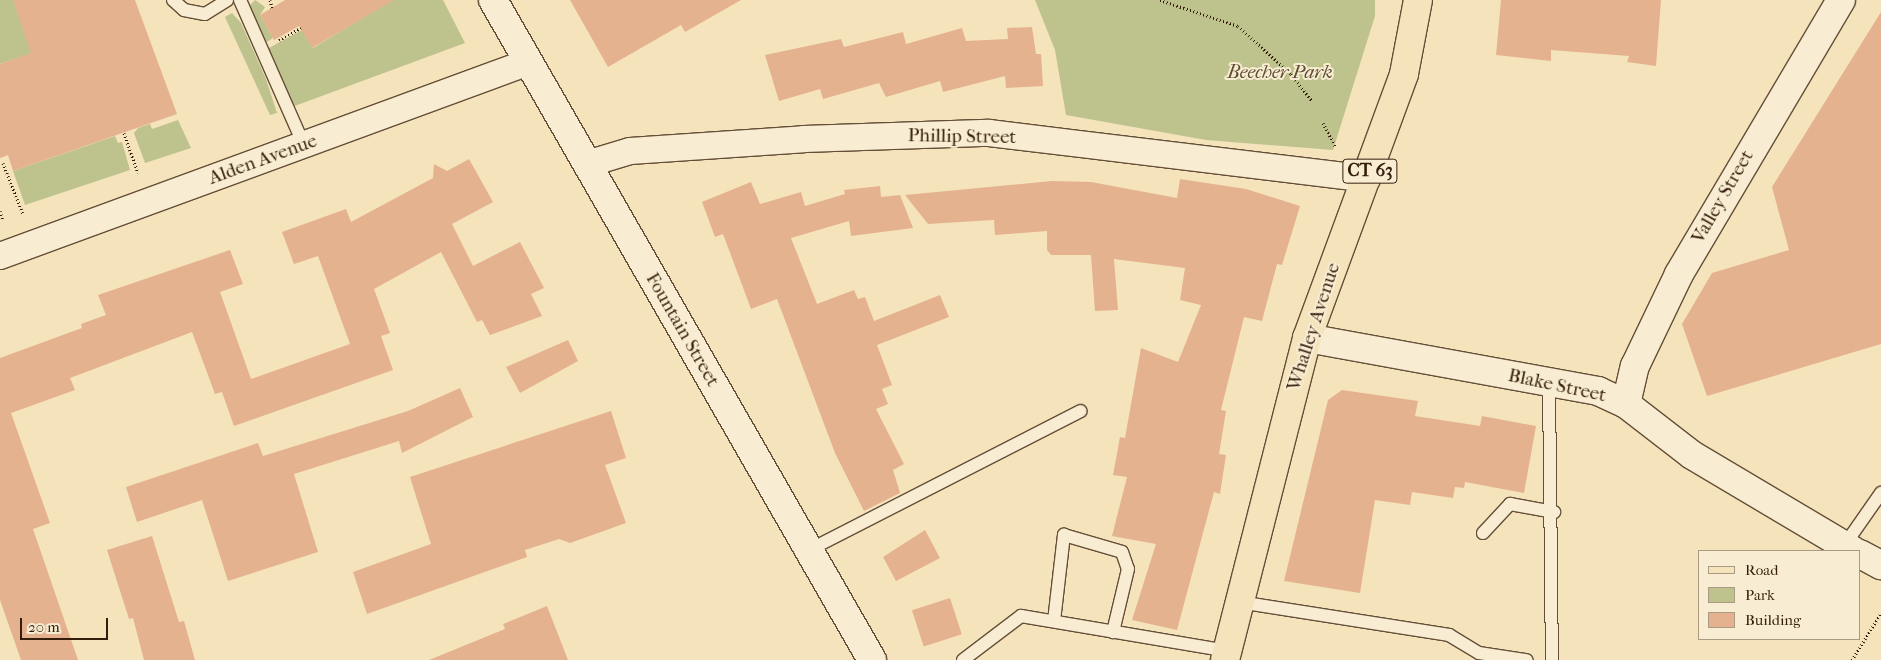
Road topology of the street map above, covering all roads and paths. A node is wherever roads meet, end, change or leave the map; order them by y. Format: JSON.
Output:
{"nodes":[{"id":1,"x":173,"y":0,"type":"edge"},
{"id":2,"x":227,"y":0,"type":"edge"},
{"id":3,"x":240,"y":0,"type":"edge"},
{"id":4,"x":270,"y":0,"type":"edge"},
{"id":5,"x":493,"y":0,"type":"edge"},
{"id":6,"x":1160,"y":0,"type":"edge"},
{"id":7,"x":1418,"y":0,"type":"edge"},
{"id":8,"x":1841,"y":0,"type":"edge"},
{"id":9,"x":272,"y":8,"type":"dead end"},
{"id":10,"x":526,"y":63,"type":"junction"},
{"id":11,"x":1312,"y":101,"type":"dead end"},
{"id":12,"x":1324,"y":123,"type":"dead end"},
{"id":13,"x":124,"y":133,"type":"dead end"},
{"id":14,"x":304,"y":145,"type":"junction"},
{"id":15,"x":1335,"y":146,"type":"dead end"},
{"id":16,"x":4,"y":163,"type":"dead end"},
{"id":17,"x":587,"y":164,"type":"junction"},
{"id":18,"x":138,"y":173,"type":"dead end"},
{"id":19,"x":1367,"y":179,"type":"junction"},
{"id":20,"x":0,"y":211,"type":"edge"},
{"id":21,"x":23,"y":214,"type":"dead end"},
{"id":22,"x":3,"y":221,"type":"dead end"},
{"id":23,"x":0,"y":256,"type":"edge"},
{"id":24,"x":1307,"y":338,"type":"junction"},
{"id":25,"x":1550,"y":383,"type":"junction"},
{"id":26,"x":1626,"y":404,"type":"junction"},
{"id":27,"x":1081,"y":411,"type":"dead end"},
{"id":28,"x":1881,"y":493,"type":"edge"},
{"id":29,"x":1554,"y":512,"type":"junction"},
{"id":30,"x":1483,"y":533,"type":"dead end"},
{"id":31,"x":809,"y":550,"type":"junction"},
{"id":32,"x":1853,"y":550,"type":"edge"},
{"id":33,"x":1861,"y":554,"type":"edge"},
{"id":34,"x":1881,"y":565,"type":"edge"},
{"id":35,"x":1239,"y":602,"type":"junction"},
{"id":36,"x":1881,"y":613,"type":"edge"},
{"id":37,"x":1054,"y":621,"type":"junction"},
{"id":38,"x":1113,"y":632,"type":"junction"},
{"id":39,"x":1226,"y":656,"type":"edge"},
{"id":40,"x":872,"y":660,"type":"edge"},
{"id":41,"x":963,"y":660,"type":"edge"},
{"id":42,"x":1526,"y":660,"type":"edge"},
{"id":43,"x":1552,"y":660,"type":"edge"},
{"id":44,"x":1852,"y":660,"type":"edge"}],
"edges":[{"from":1,"to":2,"type":"lane"},
{"from":3,"to":14,"type":"lane"},
{"from":4,"to":9,"type":"path"},
{"from":5,"to":10,"type":"street","name":"Fountain Street"},
{"from":6,"to":11,"type":"path"},
{"from":7,"to":19,"type":"main road","name":"Whalley Avenue","number":"CT 63"},
{"from":8,"to":26,"type":"street","name":"Valley Street"},
{"from":10,"to":14,"type":"street","name":"Alden Avenue"},
{"from":10,"to":17,"type":"street","name":"Fountain Street"},
{"from":12,"to":15,"type":"path"},
{"from":13,"to":18,"type":"path"},
{"from":14,"to":23,"type":"street","name":"Alden Avenue"},
{"from":16,"to":21,"type":"path"},
{"from":17,"to":19,"type":"street","name":"Phillip Street"},
{"from":17,"to":31,"type":"street","name":"Fountain Street"},
{"from":19,"to":24,"type":"main road","name":"Whalley Avenue","number":"CT 63"},
{"from":20,"to":22,"type":"path"},
{"from":24,"to":25,"type":"street","name":"Blake Street"},
{"from":24,"to":35,"type":"main road","name":"Whalley Avenue","number":"CT 63"},
{"from":25,"to":26,"type":"street","name":"Blake Street"},
{"from":25,"to":29,"type":"lane"},
{"from":26,"to":32,"type":"street","name":"Blake Street"},
{"from":27,"to":31,"type":"lane"},
{"from":28,"to":32,"type":"lane"},
{"from":29,"to":30,"type":"lane"},
{"from":29,"to":43,"type":"lane"},
{"from":31,"to":40,"type":"street","name":"Fountain Street"},
{"from":33,"to":34,"type":"street","name":"Blake Street"},
{"from":35,"to":39,"type":"main road","name":"Whalley Avenue","number":"CT 63"},
{"from":35,"to":42,"type":"lane"},
{"from":36,"to":44,"type":"path"},
{"from":37,"to":38,"type":"lane"},
{"from":37,"to":38,"type":"lane"},
{"from":37,"to":41,"type":"lane"},
{"from":38,"to":39,"type":"lane"}]}
